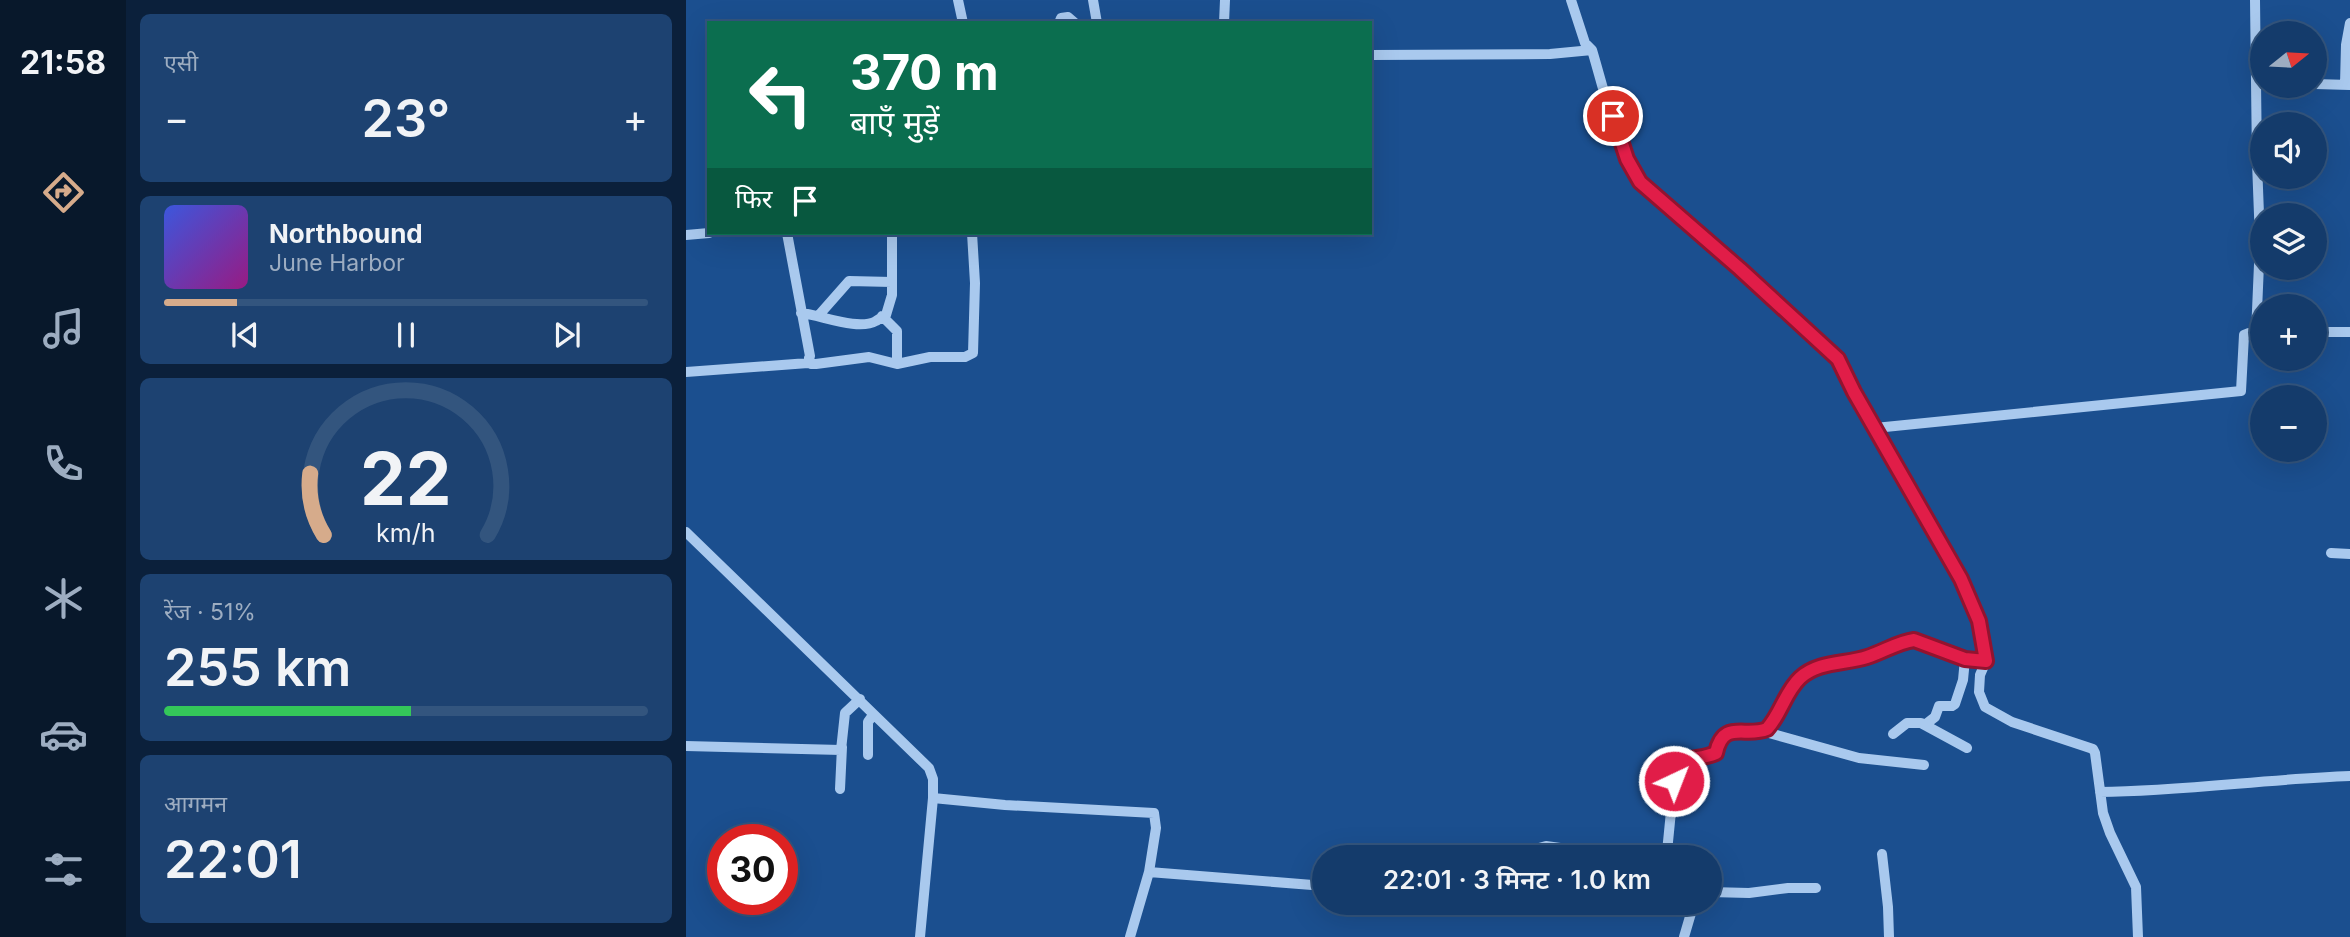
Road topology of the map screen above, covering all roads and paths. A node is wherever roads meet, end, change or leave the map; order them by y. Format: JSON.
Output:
{"nodes":[{"id":1,"x":958,"y":0,"type":"edge"},
{"id":2,"x":1093,"y":0,"type":"edge"},
{"id":3,"x":1225,"y":0,"type":"edge"},
{"id":4,"x":1571,"y":0,"type":"edge"},
{"id":5,"x":2255,"y":0,"type":"edge"},
{"id":6,"x":963,"y":21,"type":"edge"},
{"id":7,"x":1097,"y":21,"type":"edge"},
{"id":8,"x":1224,"y":21,"type":"edge"},
{"id":9,"x":2256,"y":21,"type":"edge"},
{"id":10,"x":2350,"y":23,"type":"edge"},
{"id":11,"x":1592,"y":50,"type":"junction"},
{"id":12,"x":1372,"y":55,"type":"edge"},
{"id":13,"x":2328,"y":84,"type":"edge"},
{"id":14,"x":2347,"y":84,"type":"edge"},
{"id":15,"x":2260,"y":98,"type":"edge"},
{"id":16,"x":707,"y":233,"type":"edge"},
{"id":17,"x":686,"y":235,"type":"edge"},
{"id":18,"x":787,"y":235,"type":"edge"},
{"id":19,"x":892,"y":235,"type":"edge"},
{"id":20,"x":972,"y":235,"type":"edge"},
{"id":21,"x":892,"y":282,"type":"junction"},
{"id":22,"x":2259,"y":294,"type":"edge"},
{"id":23,"x":801,"y":313,"type":"junction"},
{"id":24,"x":820,"y":315,"type":"junction"},
{"id":25,"x":882,"y":316,"type":"junction"},
{"id":26,"x":2327,"y":332,"type":"edge"},
{"id":27,"x":2350,"y":332,"type":"edge"},
{"id":28,"x":2250,"y":333,"type":"edge"},
{"id":29,"x":809,"y":358,"type":"junction"},
{"id":30,"x":897,"y":364,"type":"junction"},
{"id":31,"x":686,"y":372,"type":"edge"},
{"id":32,"x":1875,"y":428,"type":"junction"},
{"id":33,"x":686,"y":532,"type":"edge"},
{"id":34,"x":2331,"y":553,"type":"dead end"},
{"id":35,"x":2350,"y":554,"type":"edge"},
{"id":36,"x":1965,"y":659,"type":"junction"},
{"id":37,"x":1986,"y":661,"type":"junction"},
{"id":38,"x":860,"y":699,"type":"junction"},
{"id":39,"x":873,"y":715,"type":"junction"},
{"id":40,"x":1926,"y":724,"type":"junction"},
{"id":41,"x":1762,"y":731,"type":"junction"},
{"id":42,"x":1893,"y":734,"type":"dead end"},
{"id":43,"x":686,"y":746,"type":"edge"},
{"id":44,"x":842,"y":747,"type":"junction"},
{"id":45,"x":1967,"y":748,"type":"dead end"},
{"id":46,"x":868,"y":755,"type":"dead end"},
{"id":47,"x":1924,"y":765,"type":"dead end"},
{"id":48,"x":2350,"y":776,"type":"edge"},
{"id":49,"x":840,"y":789,"type":"dead end"},
{"id":50,"x":2100,"y":792,"type":"junction"},
{"id":51,"x":933,"y":798,"type":"junction"},
{"id":52,"x":1668,"y":845,"type":"edge"},
{"id":53,"x":1882,"y":854,"type":"dead end"},
{"id":54,"x":1149,"y":872,"type":"junction"},
{"id":55,"x":1312,"y":885,"type":"edge"},
{"id":56,"x":1816,"y":888,"type":"dead end"},
{"id":57,"x":1722,"y":892,"type":"edge"},
{"id":58,"x":1690,"y":915,"type":"edge"},
{"id":59,"x":919,"y":937,"type":"edge"},
{"id":60,"x":1130,"y":937,"type":"edge"},
{"id":61,"x":1684,"y":937,"type":"edge"},
{"id":62,"x":1889,"y":937,"type":"edge"},
{"id":63,"x":2138,"y":937,"type":"edge"}],
"edges":[{"from":1,"to":6,"type":"street"},
{"from":2,"to":7,"type":"street"},
{"from":3,"to":8,"type":"street"},
{"from":4,"to":11,"type":"street"},
{"from":5,"to":9,"type":"street"},
{"from":10,"to":14,"type":"street"},
{"from":11,"to":12,"type":"street"},
{"from":11,"to":32,"type":"street"},
{"from":13,"to":14,"type":"street"},
{"from":15,"to":22,"type":"street"},
{"from":16,"to":17,"type":"street"},
{"from":18,"to":23,"type":"street"},
{"from":19,"to":21,"type":"street"},
{"from":20,"to":30,"type":"street"},
{"from":21,"to":24,"type":"street"},
{"from":21,"to":25,"type":"street"},
{"from":23,"to":24,"type":"street"},
{"from":23,"to":29,"type":"street"},
{"from":24,"to":25,"type":"street"},
{"from":25,"to":30,"type":"street"},
{"from":26,"to":27,"type":"street"},
{"from":28,"to":32,"type":"street"},
{"from":29,"to":30,"type":"street"},
{"from":29,"to":31,"type":"street"},
{"from":32,"to":37,"type":"street"},
{"from":33,"to":38,"type":"street"},
{"from":34,"to":35,"type":"street"},
{"from":36,"to":37,"type":"street"},
{"from":36,"to":40,"type":"street"},
{"from":36,"to":41,"type":"street"},
{"from":37,"to":50,"type":"street"},
{"from":38,"to":39,"type":"street"},
{"from":38,"to":44,"type":"street"},
{"from":39,"to":46,"type":"street"},
{"from":39,"to":51,"type":"street"},
{"from":40,"to":42,"type":"street"},
{"from":40,"to":45,"type":"street"},
{"from":41,"to":47,"type":"street"},
{"from":41,"to":52,"type":"street"},
{"from":43,"to":44,"type":"street"},
{"from":44,"to":49,"type":"street"},
{"from":48,"to":50,"type":"street"},
{"from":50,"to":63,"type":"street"},
{"from":51,"to":54,"type":"street"},
{"from":51,"to":59,"type":"street"},
{"from":53,"to":62,"type":"street"},
{"from":54,"to":55,"type":"street"},
{"from":54,"to":60,"type":"street"},
{"from":56,"to":57,"type":"street"},
{"from":58,"to":61,"type":"street"}]}
